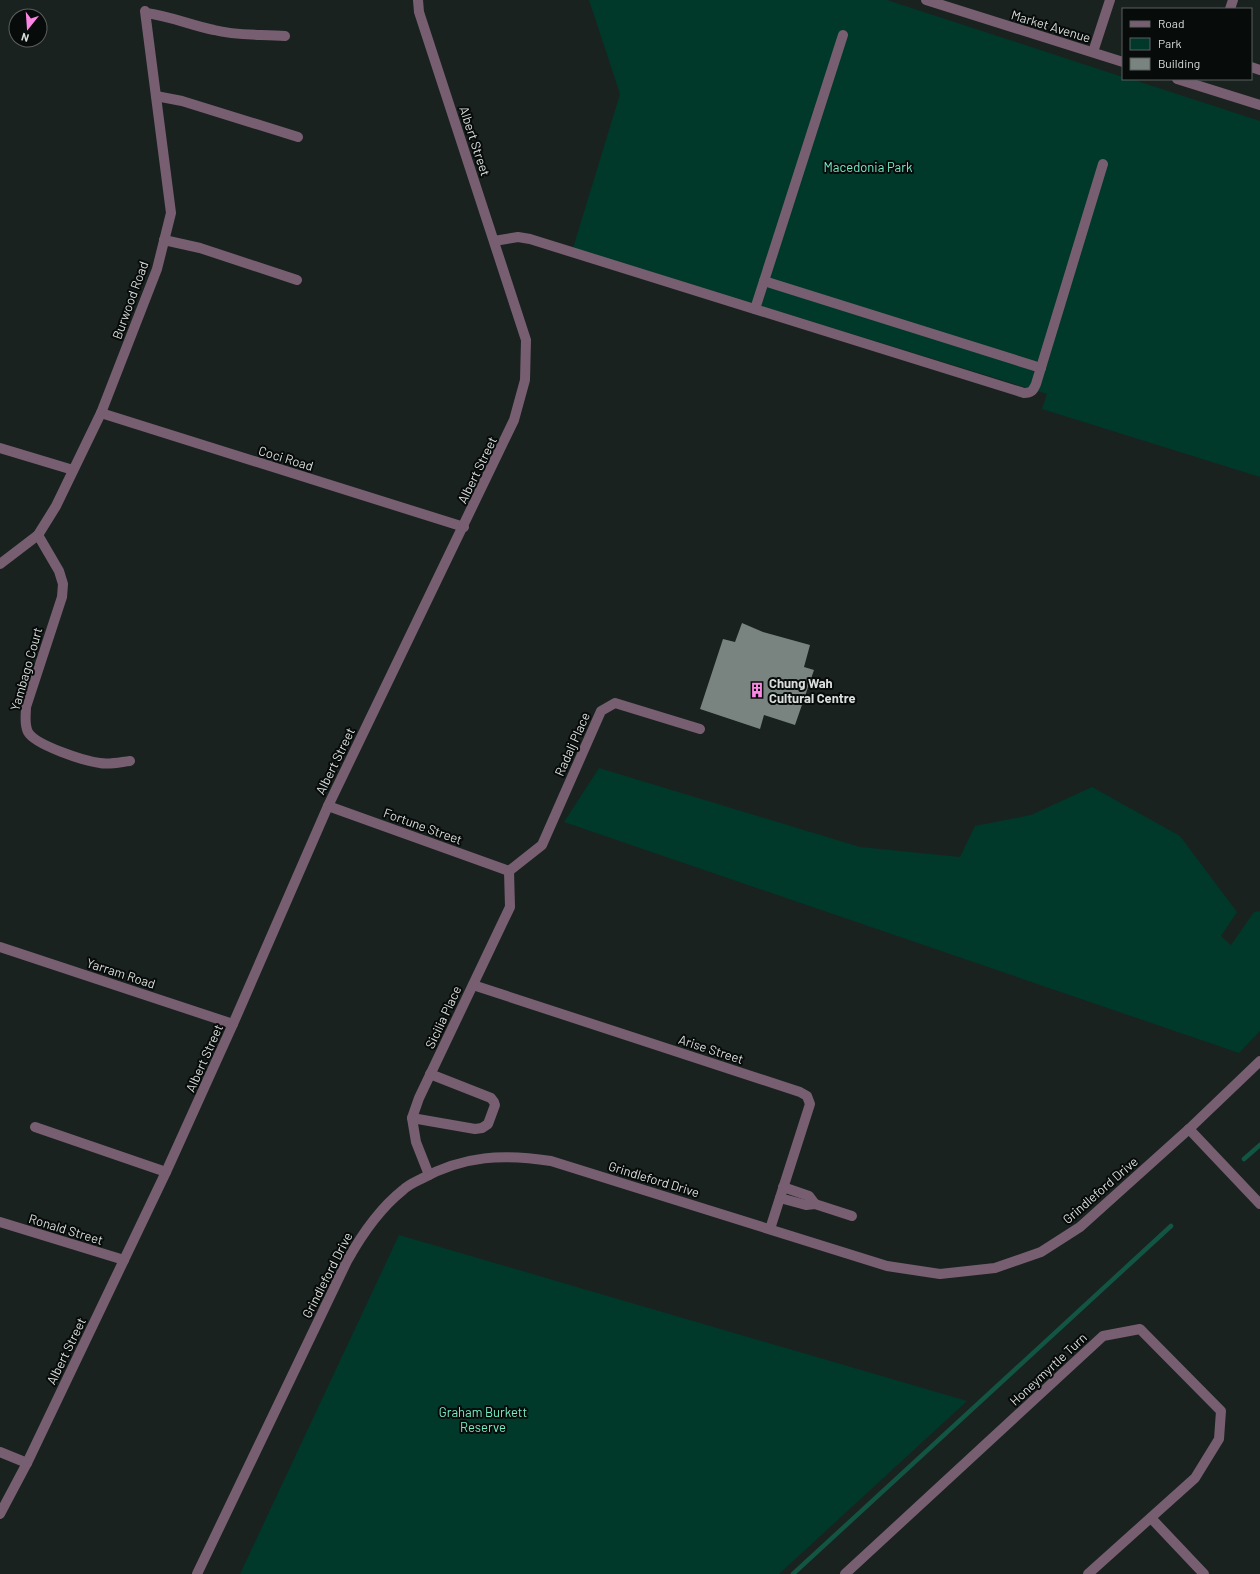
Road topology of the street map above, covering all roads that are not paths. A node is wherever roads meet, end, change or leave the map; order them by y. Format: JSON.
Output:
{"nodes":[{"id":1,"x":418,"y":0,"type":"edge"},
{"id":2,"x":926,"y":0,"type":"edge"},
{"id":3,"x":1110,"y":0,"type":"edge"},
{"id":4,"x":843,"y":35,"type":"dead end"},
{"id":5,"x":284,"y":36,"type":"dead end"},
{"id":6,"x":1093,"y":52,"type":"junction"},
{"id":7,"x":1122,"y":62,"type":"edge"},
{"id":8,"x":1180,"y":80,"type":"edge"},
{"id":9,"x":156,"y":96,"type":"junction"},
{"id":10,"x":1260,"y":105,"type":"edge"},
{"id":11,"x":298,"y":137,"type":"dead end"},
{"id":12,"x":1103,"y":164,"type":"dead end"},
{"id":13,"x":164,"y":240,"type":"junction"},
{"id":14,"x":494,"y":241,"type":"junction"},
{"id":15,"x":297,"y":280,"type":"dead end"},
{"id":16,"x":764,"y":281,"type":"junction"},
{"id":17,"x":755,"y":309,"type":"junction"},
{"id":18,"x":1041,"y":368,"type":"junction"},
{"id":19,"x":101,"y":413,"type":"junction"},
{"id":20,"x":0,"y":448,"type":"edge"},
{"id":21,"x":73,"y":470,"type":"junction"},
{"id":22,"x":464,"y":527,"type":"junction"},
{"id":23,"x":38,"y":535,"type":"junction"},
{"id":24,"x":0,"y":563,"type":"edge"},
{"id":25,"x":700,"y":729,"type":"dead end"},
{"id":26,"x":130,"y":761,"type":"dead end"},
{"id":27,"x":328,"y":806,"type":"junction"},
{"id":28,"x":510,"y":871,"type":"junction"},
{"id":29,"x":0,"y":947,"type":"edge"},
{"id":30,"x":473,"y":985,"type":"junction"},
{"id":31,"x":234,"y":1024,"type":"junction"},
{"id":32,"x":1260,"y":1061,"type":"edge"},
{"id":33,"x":430,"y":1074,"type":"junction"},
{"id":34,"x":412,"y":1118,"type":"junction"},
{"id":35,"x":35,"y":1127,"type":"dead end"},
{"id":36,"x":1188,"y":1129,"type":"junction"},
{"id":37,"x":166,"y":1172,"type":"junction"},
{"id":38,"x":429,"y":1175,"type":"junction"},
{"id":39,"x":783,"y":1187,"type":"junction"},
{"id":40,"x":780,"y":1198,"type":"junction"},
{"id":41,"x":815,"y":1204,"type":"junction"},
{"id":42,"x":1260,"y":1204,"type":"edge"},
{"id":43,"x":852,"y":1216,"type":"dead end"},
{"id":44,"x":0,"y":1222,"type":"edge"},
{"id":45,"x":770,"y":1229,"type":"junction"},
{"id":46,"x":124,"y":1260,"type":"junction"},
{"id":47,"x":0,"y":1452,"type":"edge"},
{"id":48,"x":27,"y":1463,"type":"junction"},
{"id":49,"x":0,"y":1514,"type":"edge"},
{"id":50,"x":1151,"y":1518,"type":"junction"},
{"id":51,"x":197,"y":1574,"type":"edge"},
{"id":52,"x":845,"y":1574,"type":"edge"},
{"id":53,"x":1088,"y":1574,"type":"edge"},
{"id":54,"x":1204,"y":1574,"type":"edge"}],
"edges":[{"from":1,"to":14,"type":"street","name":"Albert Street"},
{"from":2,"to":6,"type":"street","name":"Market Avenue"},
{"from":3,"to":6,"type":"street"},
{"from":4,"to":16,"type":"street"},
{"from":5,"to":9,"type":"street","name":"Burwood Road"},
{"from":6,"to":7,"type":"street","name":"Market Avenue"},
{"from":8,"to":10,"type":"street"},
{"from":9,"to":11,"type":"street"},
{"from":9,"to":13,"type":"street","name":"Burwood Road"},
{"from":12,"to":18,"type":"street"},
{"from":13,"to":15,"type":"street"},
{"from":13,"to":19,"type":"street","name":"Burwood Road"},
{"from":14,"to":17,"type":"street"},
{"from":14,"to":22,"type":"street","name":"Albert Street"},
{"from":16,"to":17,"type":"street"},
{"from":16,"to":18,"type":"street"},
{"from":17,"to":18,"type":"street"},
{"from":19,"to":21,"type":"street","name":"Burwood Road"},
{"from":19,"to":22,"type":"street","name":"Coci Road"},
{"from":20,"to":21,"type":"street"},
{"from":21,"to":23,"type":"street","name":"Burwood Road"},
{"from":22,"to":27,"type":"street","name":"Albert Street"},
{"from":23,"to":24,"type":"street","name":"Burwood Road"},
{"from":23,"to":26,"type":"street","name":"Yambago Court"},
{"from":25,"to":28,"type":"street","name":"Radalj Place"},
{"from":27,"to":28,"type":"street","name":"Fortune Street"},
{"from":27,"to":31,"type":"street","name":"Albert Street"},
{"from":28,"to":30,"type":"street","name":"Sicilia Place"},
{"from":29,"to":31,"type":"street","name":"Yarram Road"},
{"from":30,"to":33,"type":"street","name":"Sicilia Place"},
{"from":30,"to":39,"type":"street","name":"Arise Street"},
{"from":31,"to":37,"type":"street","name":"Albert Street"},
{"from":32,"to":36,"type":"street","name":"Grindleford Drive"},
{"from":33,"to":34,"type":"street","name":"Sicilia Place"},
{"from":33,"to":34,"type":"street"},
{"from":34,"to":38,"type":"street"},
{"from":35,"to":37,"type":"street"},
{"from":36,"to":42,"type":"street"},
{"from":36,"to":45,"type":"street","name":"Grindleford Drive"},
{"from":37,"to":46,"type":"street","name":"Albert Street"},
{"from":38,"to":45,"type":"street","name":"Grindleford Drive"},
{"from":38,"to":51,"type":"street","name":"Grindleford Drive"},
{"from":39,"to":40,"type":"street","name":"Arise Street"},
{"from":39,"to":41,"type":"street"},
{"from":40,"to":41,"type":"street"},
{"from":40,"to":45,"type":"street","name":"Arise Street"},
{"from":41,"to":43,"type":"street"},
{"from":44,"to":46,"type":"street","name":"Ronald Street"},
{"from":46,"to":48,"type":"street","name":"Albert Street"},
{"from":47,"to":48,"type":"street"},
{"from":48,"to":49,"type":"street","name":"Albert Street"},
{"from":50,"to":52,"type":"street","name":"Honeymyrtle Turn"},
{"from":50,"to":53,"type":"street","name":"Honeymyrtle Turn"},
{"from":50,"to":54,"type":"street"}]}
